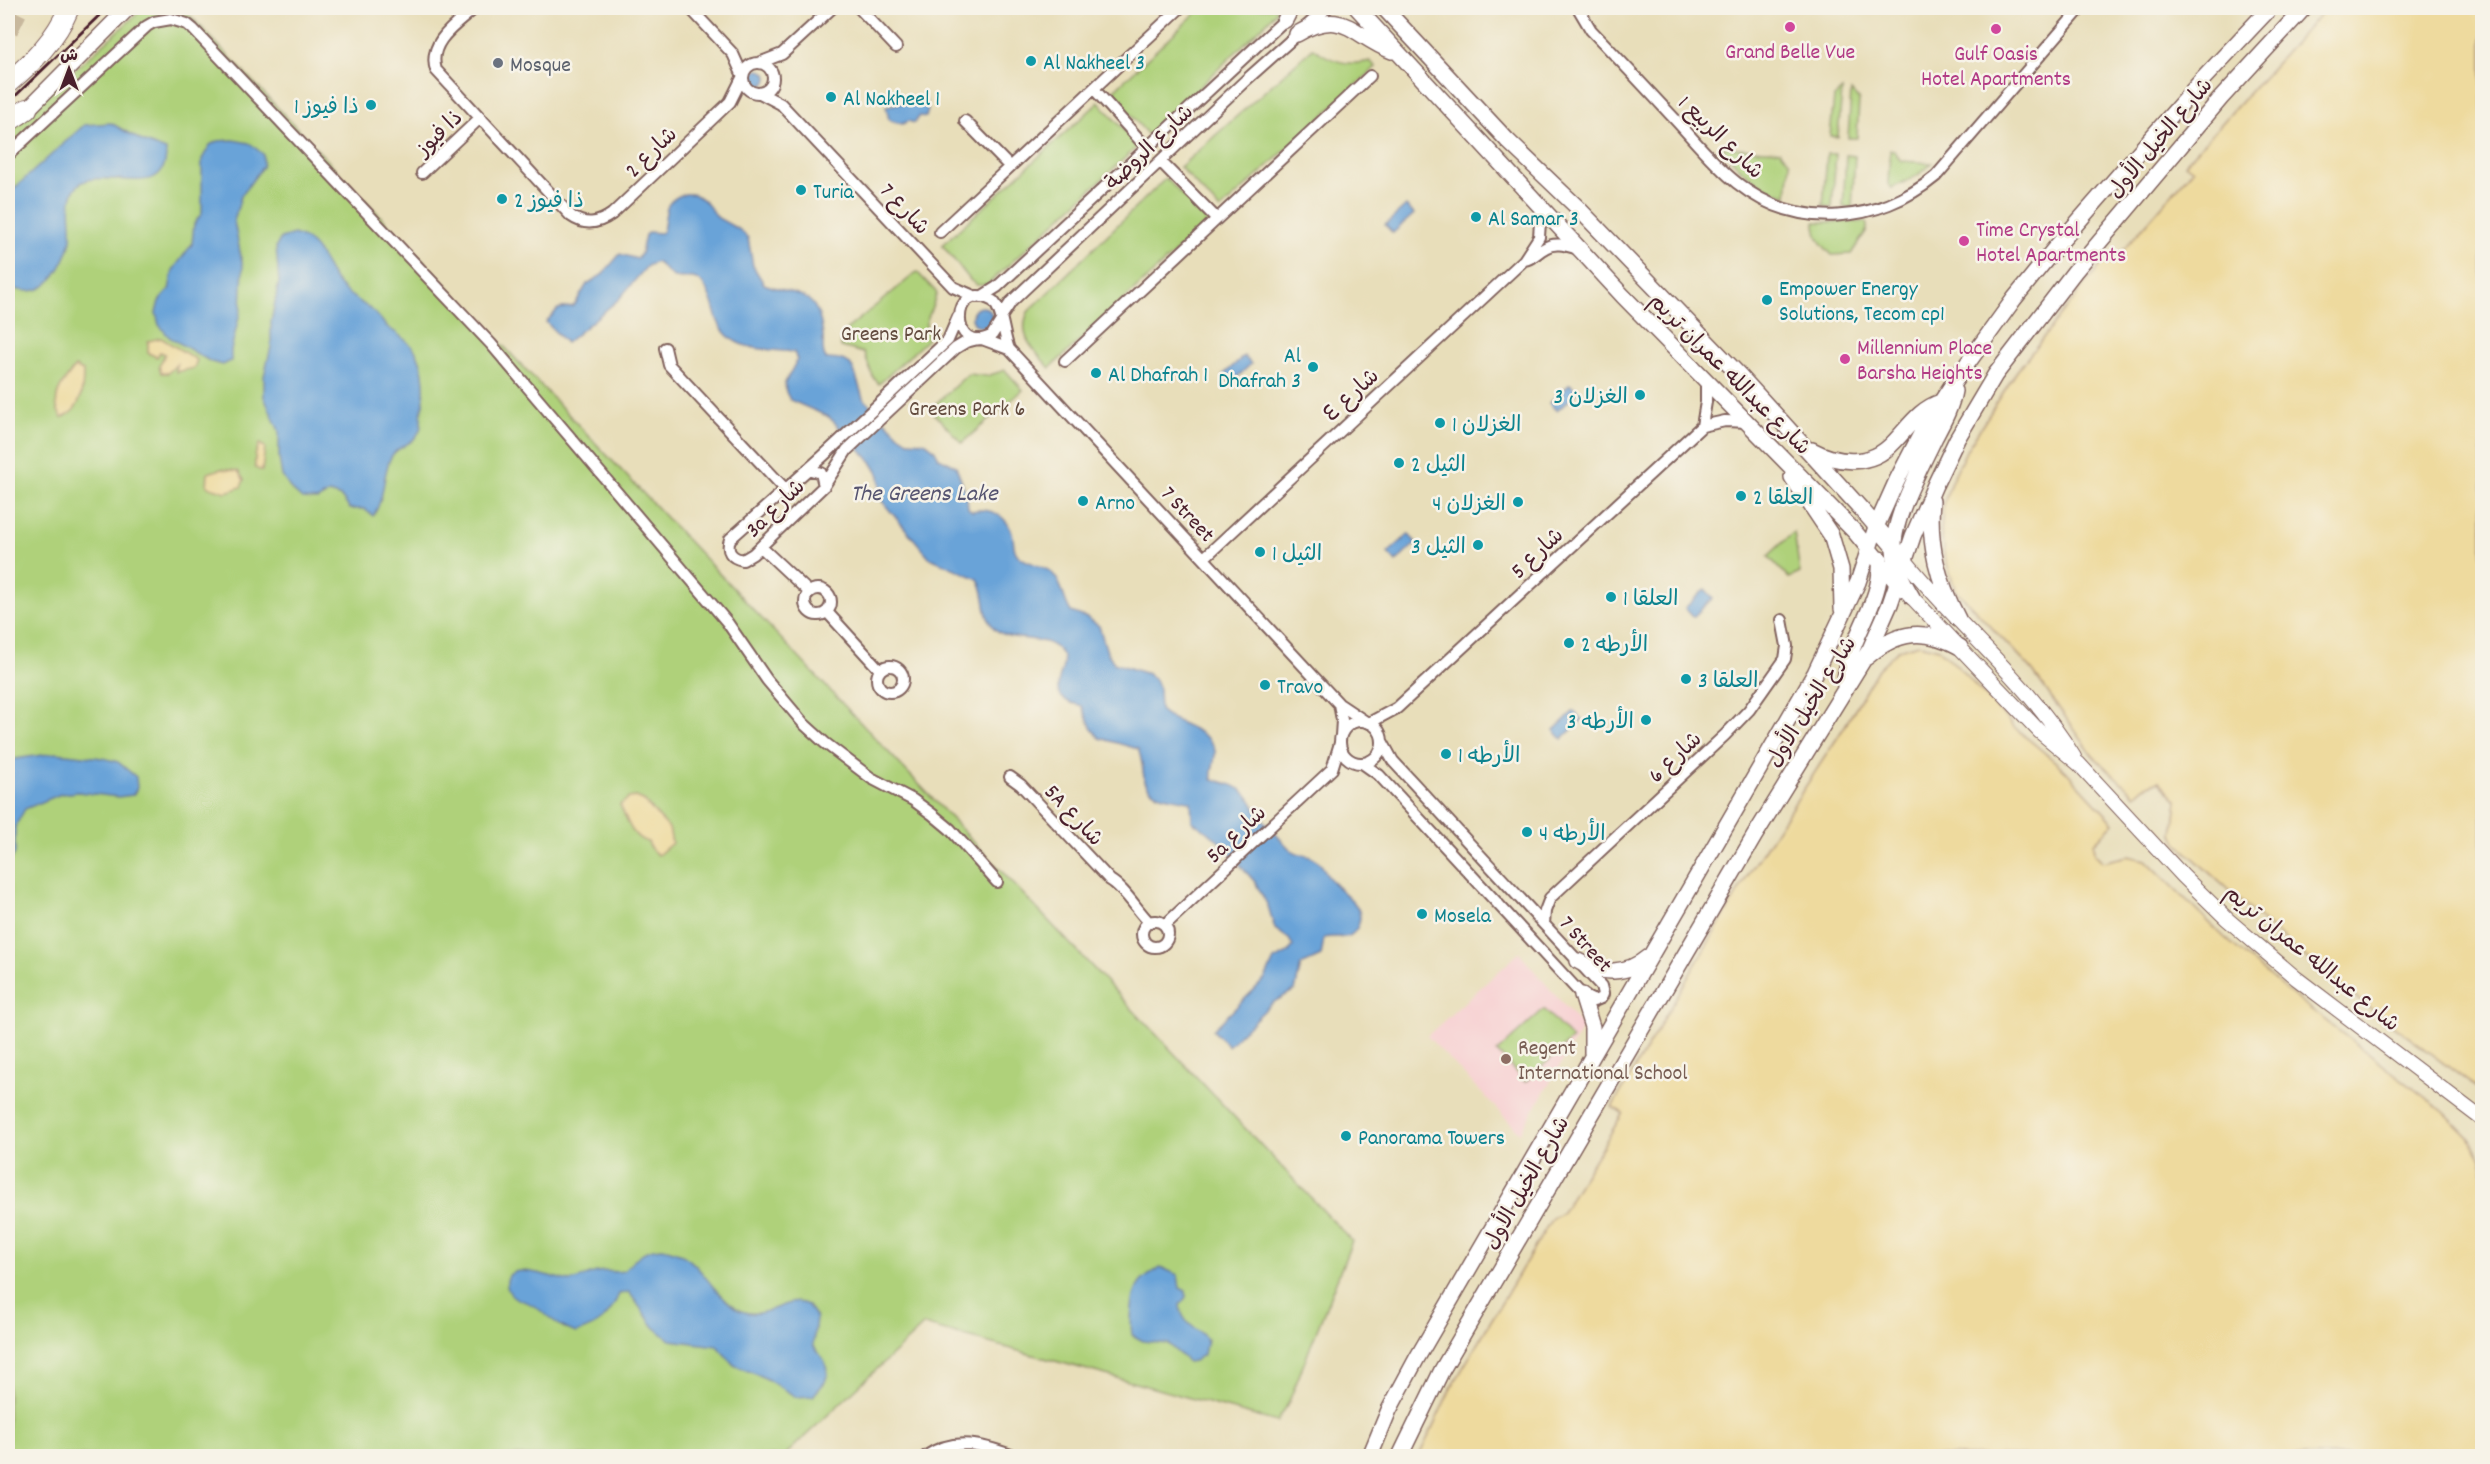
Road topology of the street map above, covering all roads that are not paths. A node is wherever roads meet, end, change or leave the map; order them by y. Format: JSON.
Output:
{"nodes":[{"id":1,"x":69,"y":8,"type":"edge"},
{"id":2,"x":128,"y":8,"type":"edge"},
{"id":3,"x":475,"y":8,"type":"edge"},
{"id":4,"x":690,"y":8,"type":"edge"},
{"id":5,"x":832,"y":8,"type":"edge"},
{"id":6,"x":859,"y":8,"type":"edge"},
{"id":7,"x":1177,"y":8,"type":"edge"},
{"id":8,"x":1298,"y":8,"type":"edge"},
{"id":9,"x":1327,"y":8,"type":"edge"},
{"id":10,"x":1357,"y":8,"type":"edge"},
{"id":11,"x":1384,"y":8,"type":"edge"},
{"id":12,"x":1394,"y":8,"type":"edge"},
{"id":13,"x":1578,"y":8,"type":"edge"},
{"id":14,"x":2081,"y":8,"type":"edge"},
{"id":15,"x":2270,"y":8,"type":"edge"},
{"id":16,"x":2292,"y":8,"type":"edge"},
{"id":17,"x":2304,"y":8,"type":"edge"},
{"id":18,"x":1288,"y":14,"type":"edge"},
{"id":19,"x":1402,"y":27,"type":"junction"},
{"id":20,"x":1297,"y":34,"type":"junction"},
{"id":21,"x":2274,"y":38,"type":"junction"},
{"id":22,"x":896,"y":47,"type":"dead end"},
{"id":23,"x":1398,"y":53,"type":"junction"},
{"id":24,"x":733,"y":54,"type":"junction"},
{"id":25,"x":782,"y":54,"type":"junction"},
{"id":26,"x":757,"y":63,"type":"junction"},
{"id":27,"x":742,"y":76,"type":"junction"},
{"id":28,"x":1370,"y":76,"type":"dead end"},
{"id":29,"x":773,"y":79,"type":"junction"},
{"id":30,"x":8,"y":83,"type":"edge"},
{"id":31,"x":1094,"y":89,"type":"junction"},
{"id":32,"x":758,"y":93,"type":"junction"},
{"id":33,"x":730,"y":102,"type":"junction"},
{"id":34,"x":781,"y":104,"type":"junction"},
{"id":35,"x":27,"y":109,"type":"junction"},
{"id":36,"x":480,"y":118,"type":"junction"},
{"id":37,"x":965,"y":121,"type":"dead end"},
{"id":38,"x":8,"y":122,"type":"edge"},
{"id":39,"x":8,"y":129,"type":"edge"},
{"id":40,"x":1147,"y":148,"type":"junction"},
{"id":41,"x":8,"y":155,"type":"edge"},
{"id":42,"x":1161,"y":162,"type":"junction"},
{"id":43,"x":1009,"y":166,"type":"junction"},
{"id":44,"x":422,"y":173,"type":"dead end"},
{"id":45,"x":1541,"y":207,"type":"junction"},
{"id":46,"x":1217,"y":219,"type":"junction"},
{"id":47,"x":940,"y":232,"type":"dead end"},
{"id":48,"x":1580,"y":249,"type":"junction"},
{"id":49,"x":1524,"y":260,"type":"junction"},
{"id":50,"x":953,"y":287,"type":"junction"},
{"id":51,"x":979,"y":297,"type":"junction"},
{"id":52,"x":959,"y":314,"type":"junction"},
{"id":53,"x":1001,"y":319,"type":"junction"},
{"id":54,"x":980,"y":339,"type":"junction"},
{"id":55,"x":665,"y":348,"type":"dead end"},
{"id":56,"x":1009,"y":349,"type":"junction"},
{"id":57,"x":1065,"y":361,"type":"dead end"},
{"id":58,"x":1706,"y":379,"type":"junction"},
{"id":59,"x":1954,"y":381,"type":"junction"},
{"id":60,"x":1941,"y":402,"type":"junction"},
{"id":61,"x":1749,"y":422,"type":"junction"},
{"id":62,"x":1702,"y":426,"type":"junction"},
{"id":63,"x":1802,"y":444,"type":"junction"},
{"id":64,"x":1783,"y":457,"type":"junction"},
{"id":65,"x":808,"y":469,"type":"junction"},
{"id":66,"x":1935,"y":485,"type":"junction"},
{"id":67,"x":824,"y":486,"type":"junction"},
{"id":68,"x":783,"y":491,"type":"junction"},
{"id":69,"x":1875,"y":530,"type":"junction"},
{"id":70,"x":763,"y":545,"type":"junction"},
{"id":71,"x":1894,"y":548,"type":"junction"},
{"id":72,"x":1870,"y":549,"type":"junction"},
{"id":73,"x":1204,"y":558,"type":"junction"},
{"id":74,"x":1880,"y":563,"type":"junction"},
{"id":75,"x":1901,"y":573,"type":"junction"},
{"id":76,"x":1858,"y":582,"type":"junction"},
{"id":77,"x":809,"y":591,"type":"junction"},
{"id":78,"x":1912,"y":597,"type":"joint"},
{"id":79,"x":1872,"y":600,"type":"junction"},
{"id":80,"x":827,"y":612,"type":"junction"},
{"id":81,"x":1958,"y":619,"type":"junction"},
{"id":82,"x":1782,"y":620,"type":"dead end"},
{"id":83,"x":1840,"y":620,"type":"junction"},
{"id":84,"x":1960,"y":647,"type":"junction"},
{"id":85,"x":1862,"y":661,"type":"junction"},
{"id":86,"x":880,"y":670,"type":"dead end"},
{"id":87,"x":1845,"y":687,"type":"junction"},
{"id":88,"x":1339,"y":704,"type":"junction"},
{"id":89,"x":1397,"y":708,"type":"junction"},
{"id":90,"x":1368,"y":723,"type":"junction"},
{"id":91,"x":1382,"y":739,"type":"junction"},
{"id":92,"x":1341,"y":740,"type":"junction"},
{"id":93,"x":1360,"y":763,"type":"junction"},
{"id":94,"x":2079,"y":764,"type":"junction"},
{"id":95,"x":1332,"y":769,"type":"junction"},
{"id":96,"x":1010,"y":777,"type":"dead end"},
{"id":97,"x":997,"y":882,"type":"dead end"},
{"id":98,"x":1550,"y":898,"type":"junction"},
{"id":99,"x":1523,"y":901,"type":"junction"},
{"id":100,"x":1149,"y":922,"type":"junction"},
{"id":101,"x":1544,"y":924,"type":"junction"},
{"id":102,"x":1165,"y":925,"type":"junction"},
{"id":103,"x":1652,"y":953,"type":"junction"},
{"id":104,"x":1578,"y":961,"type":"junction"},
{"id":105,"x":1582,"y":995,"type":"junction"},
{"id":106,"x":1591,"y":1058,"type":"junction"},
{"id":107,"x":2482,"y":1119,"type":"edge"},
{"id":108,"x":926,"y":1456,"type":"edge"},
{"id":109,"x":1014,"y":1456,"type":"edge"},
{"id":110,"x":1370,"y":1456,"type":"edge"},
{"id":111,"x":1400,"y":1456,"type":"edge"}],
"edges":[{"from":1,"to":30,"type":"highway"},
{"from":2,"to":35,"type":"main road"},
{"from":3,"to":36,"type":"street"},
{"from":4,"to":24,"type":"street"},
{"from":5,"to":25,"type":"street"},
{"from":6,"to":22,"type":"street"},
{"from":7,"to":31,"type":"street"},
{"from":8,"to":18,"type":"street","name":"شارع الروضة"},
{"from":9,"to":20,"type":"street","name":"شارع الروضة"},
{"from":10,"to":23,"type":"main road","name":"شارع عبدالله عمران تريم"},
{"from":11,"to":19,"type":"main road","name":"شارع عبدالله عمران تريم"},
{"from":12,"to":19,"type":"main road"},
{"from":13,"to":14,"type":"street","name":"شارع الربيع 1"},
{"from":15,"to":59,"type":"main road","name":"شارع الخيل الأول"},
{"from":16,"to":21,"type":"main road"},
{"from":17,"to":21,"type":"main road","name":"شارع الخيل الأول"},
{"from":18,"to":40,"type":"street","name":"شارع الروضة"},
{"from":19,"to":63,"type":"main road","name":"شارع عبدالله عمران تريم"},
{"from":20,"to":23,"type":"main road"},
{"from":20,"to":42,"type":"street","name":"شارع الروضة"},
{"from":21,"to":66,"type":"main road","name":"شارع الخيل الأول"},
{"from":23,"to":45,"type":"main road","name":"شارع عبدالله عمران تريم"},
{"from":24,"to":26,"type":"street"},
{"from":24,"to":27,"type":"street"},
{"from":25,"to":26,"type":"street"},
{"from":25,"to":29,"type":"street"},
{"from":26,"to":27,"type":"street"},
{"from":26,"to":29,"type":"street"},
{"from":27,"to":32,"type":"street"},
{"from":27,"to":33,"type":"street","name":"شارع 2"},
{"from":28,"to":46,"type":"street"},
{"from":29,"to":32,"type":"street"},
{"from":29,"to":34,"type":"street","name":"شارع 7"},
{"from":31,"to":40,"type":"street"},
{"from":31,"to":43,"type":"street"},
{"from":32,"to":33,"type":"street","name":"شارع 2"},
{"from":32,"to":34,"type":"street","name":"شارع 7"},
{"from":33,"to":36,"type":"street","name":"شارع 2"},
{"from":34,"to":50,"type":"street","name":"شارع 7"},
{"from":35,"to":38,"type":"highway"},
{"from":35,"to":39,"type":"main road"},
{"from":36,"to":44,"type":"street","name":"ذا فيوز"},
{"from":37,"to":43,"type":"street"},
{"from":40,"to":51,"type":"street","name":"شارع الروضة"},
{"from":41,"to":97,"type":"street"},
{"from":42,"to":46,"type":"street"},
{"from":42,"to":53,"type":"street","name":"شارع الروضة"},
{"from":43,"to":47,"type":"street"},
{"from":45,"to":48,"type":"main road","name":"شارع عبدالله عمران تريم"},
{"from":45,"to":49,"type":"street","name":"شارع ٤"},
{"from":46,"to":57,"type":"street"},
{"from":48,"to":49,"type":"street","name":"شارع ٤"},
{"from":48,"to":58,"type":"main road","name":"شارع عبدالله عمران تريم"},
{"from":49,"to":73,"type":"street","name":"شارع ٤"},
{"from":50,"to":51,"type":"street","name":"شارع 7"},
{"from":50,"to":52,"type":"street","name":"شارع 7"},
{"from":51,"to":52,"type":"street"},
{"from":51,"to":53,"type":"street"},
{"from":52,"to":54,"type":"street"},
{"from":52,"to":65,"type":"street","name":"3a شارع"},
{"from":53,"to":54,"type":"street"},
{"from":53,"to":56,"type":"street"},
{"from":54,"to":56,"type":"street"},
{"from":54,"to":67,"type":"street","name":"3a شارع"},
{"from":55,"to":68,"type":"street"},
{"from":56,"to":73,"type":"street","name":"7 Street"},
{"from":58,"to":61,"type":"main road","name":"شارع عبدالله عمران تريم"},
{"from":58,"to":62,"type":"street"},
{"from":59,"to":60,"type":"main road","name":"شارع الخيل الأول"},
{"from":59,"to":71,"type":"main road"},
{"from":60,"to":63,"type":"main road"},
{"from":60,"to":69,"type":"main road","name":"شارع الخيل الأول"},
{"from":61,"to":62,"type":"street"},
{"from":61,"to":64,"type":"main road","name":"شارع عبدالله عمران تريم"},
{"from":62,"to":89,"type":"street","name":"شارع 5"},
{"from":63,"to":69,"type":"main road","name":"شارع عبدالله عمران تريم"},
{"from":64,"to":72,"type":"main road","name":"شارع عبدالله عمران تريم"},
{"from":64,"to":83,"type":"main road"},
{"from":65,"to":67,"type":"street"},
{"from":65,"to":68,"type":"street","name":"3a شارع"},
{"from":66,"to":75,"type":"main road","name":"شارع الخيل الأول"},
{"from":66,"to":81,"type":"main road"},
{"from":67,"to":70,"type":"street","name":"3a شارع"},
{"from":68,"to":70,"type":"street","name":"3a شارع"},
{"from":69,"to":71,"type":"main road","name":"شارع عبدالله عمران تريم"},
{"from":69,"to":72,"type":"main road","name":"شارع الخيل الأول"},
{"from":69,"to":74,"type":"main road"},
{"from":70,"to":77,"type":"street"},
{"from":71,"to":75,"type":"main road"},
{"from":72,"to":74,"type":"main road","name":"شارع عبدالله عمران تريم"},
{"from":72,"to":76,"type":"main road","name":"شارع الخيل الأول"},
{"from":73,"to":88,"type":"street","name":"7 Street"},
{"from":74,"to":75,"type":"main road","name":"شارع عبدالله عمران تريم"},
{"from":74,"to":79,"type":"main road"},
{"from":75,"to":78,"type":"main road"},
{"from":75,"to":81,"type":"street","name":"شارع عبدالله عمران تريم"},
{"from":75,"to":85,"type":"main road","name":"شارع الخيل الأول"},
{"from":76,"to":79,"type":"main road"},
{"from":76,"to":83,"type":"main road","name":"شارع الخيل الأول"},
{"from":77,"to":80,"type":"street"},
{"from":77,"to":80,"type":"street"},
{"from":78,"to":84,"type":"street","name":"شارع عبدالله عمران تريم"},
{"from":79,"to":87,"type":"main road"},
{"from":80,"to":86,"type":"street"},
{"from":81,"to":94,"type":"street","name":"شارع عبدالله عمران تريم"},
{"from":82,"to":98,"type":"street","name":"شارع 6"},
{"from":83,"to":103,"type":"main road","name":"شارع الخيل الأول"},
{"from":84,"to":85,"type":"main road"},
{"from":84,"to":94,"type":"street","name":"شارع عبدالله عمران تريم"},
{"from":85,"to":87,"type":"main road","name":"شارع الخيل الأول"},
{"from":87,"to":111,"type":"main road","name":"شارع الخيل الأول"},
{"from":88,"to":90,"type":"street","name":"7 Street"},
{"from":88,"to":92,"type":"street"},
{"from":89,"to":90,"type":"street","name":"شارع 5"},
{"from":89,"to":91,"type":"street","name":"شارع 5"},
{"from":90,"to":91,"type":"street"},
{"from":90,"to":92,"type":"street"},
{"from":91,"to":93,"type":"street"},
{"from":91,"to":99,"type":"street","name":"7 Street"},
{"from":92,"to":93,"type":"street"},
{"from":92,"to":95,"type":"street"},
{"from":93,"to":95,"type":"street","name":"5a شارع"},
{"from":93,"to":105,"type":"street","name":"7 Street"},
{"from":94,"to":107,"type":"street","name":"شارع عبدالله عمران تريم"},
{"from":95,"to":102,"type":"street","name":"5a شارع"},
{"from":96,"to":100,"type":"street","name":"5A شارع"},
{"from":98,"to":99,"type":"street"},
{"from":98,"to":101,"type":"street"},
{"from":99,"to":101,"type":"street","name":"7 Street"},
{"from":100,"to":102,"type":"street"},
{"from":100,"to":102,"type":"street"},
{"from":101,"to":104,"type":"street","name":"7 Street"},
{"from":103,"to":104,"type":"main road"},
{"from":103,"to":106,"type":"main road","name":"شارع الخيل الأول"},
{"from":104,"to":105,"type":"street","name":"7 Street"},
{"from":105,"to":106,"type":"main road"},
{"from":106,"to":110,"type":"main road","name":"شارع الخيل الأول"},
{"from":108,"to":109,"type":"street"}]}
